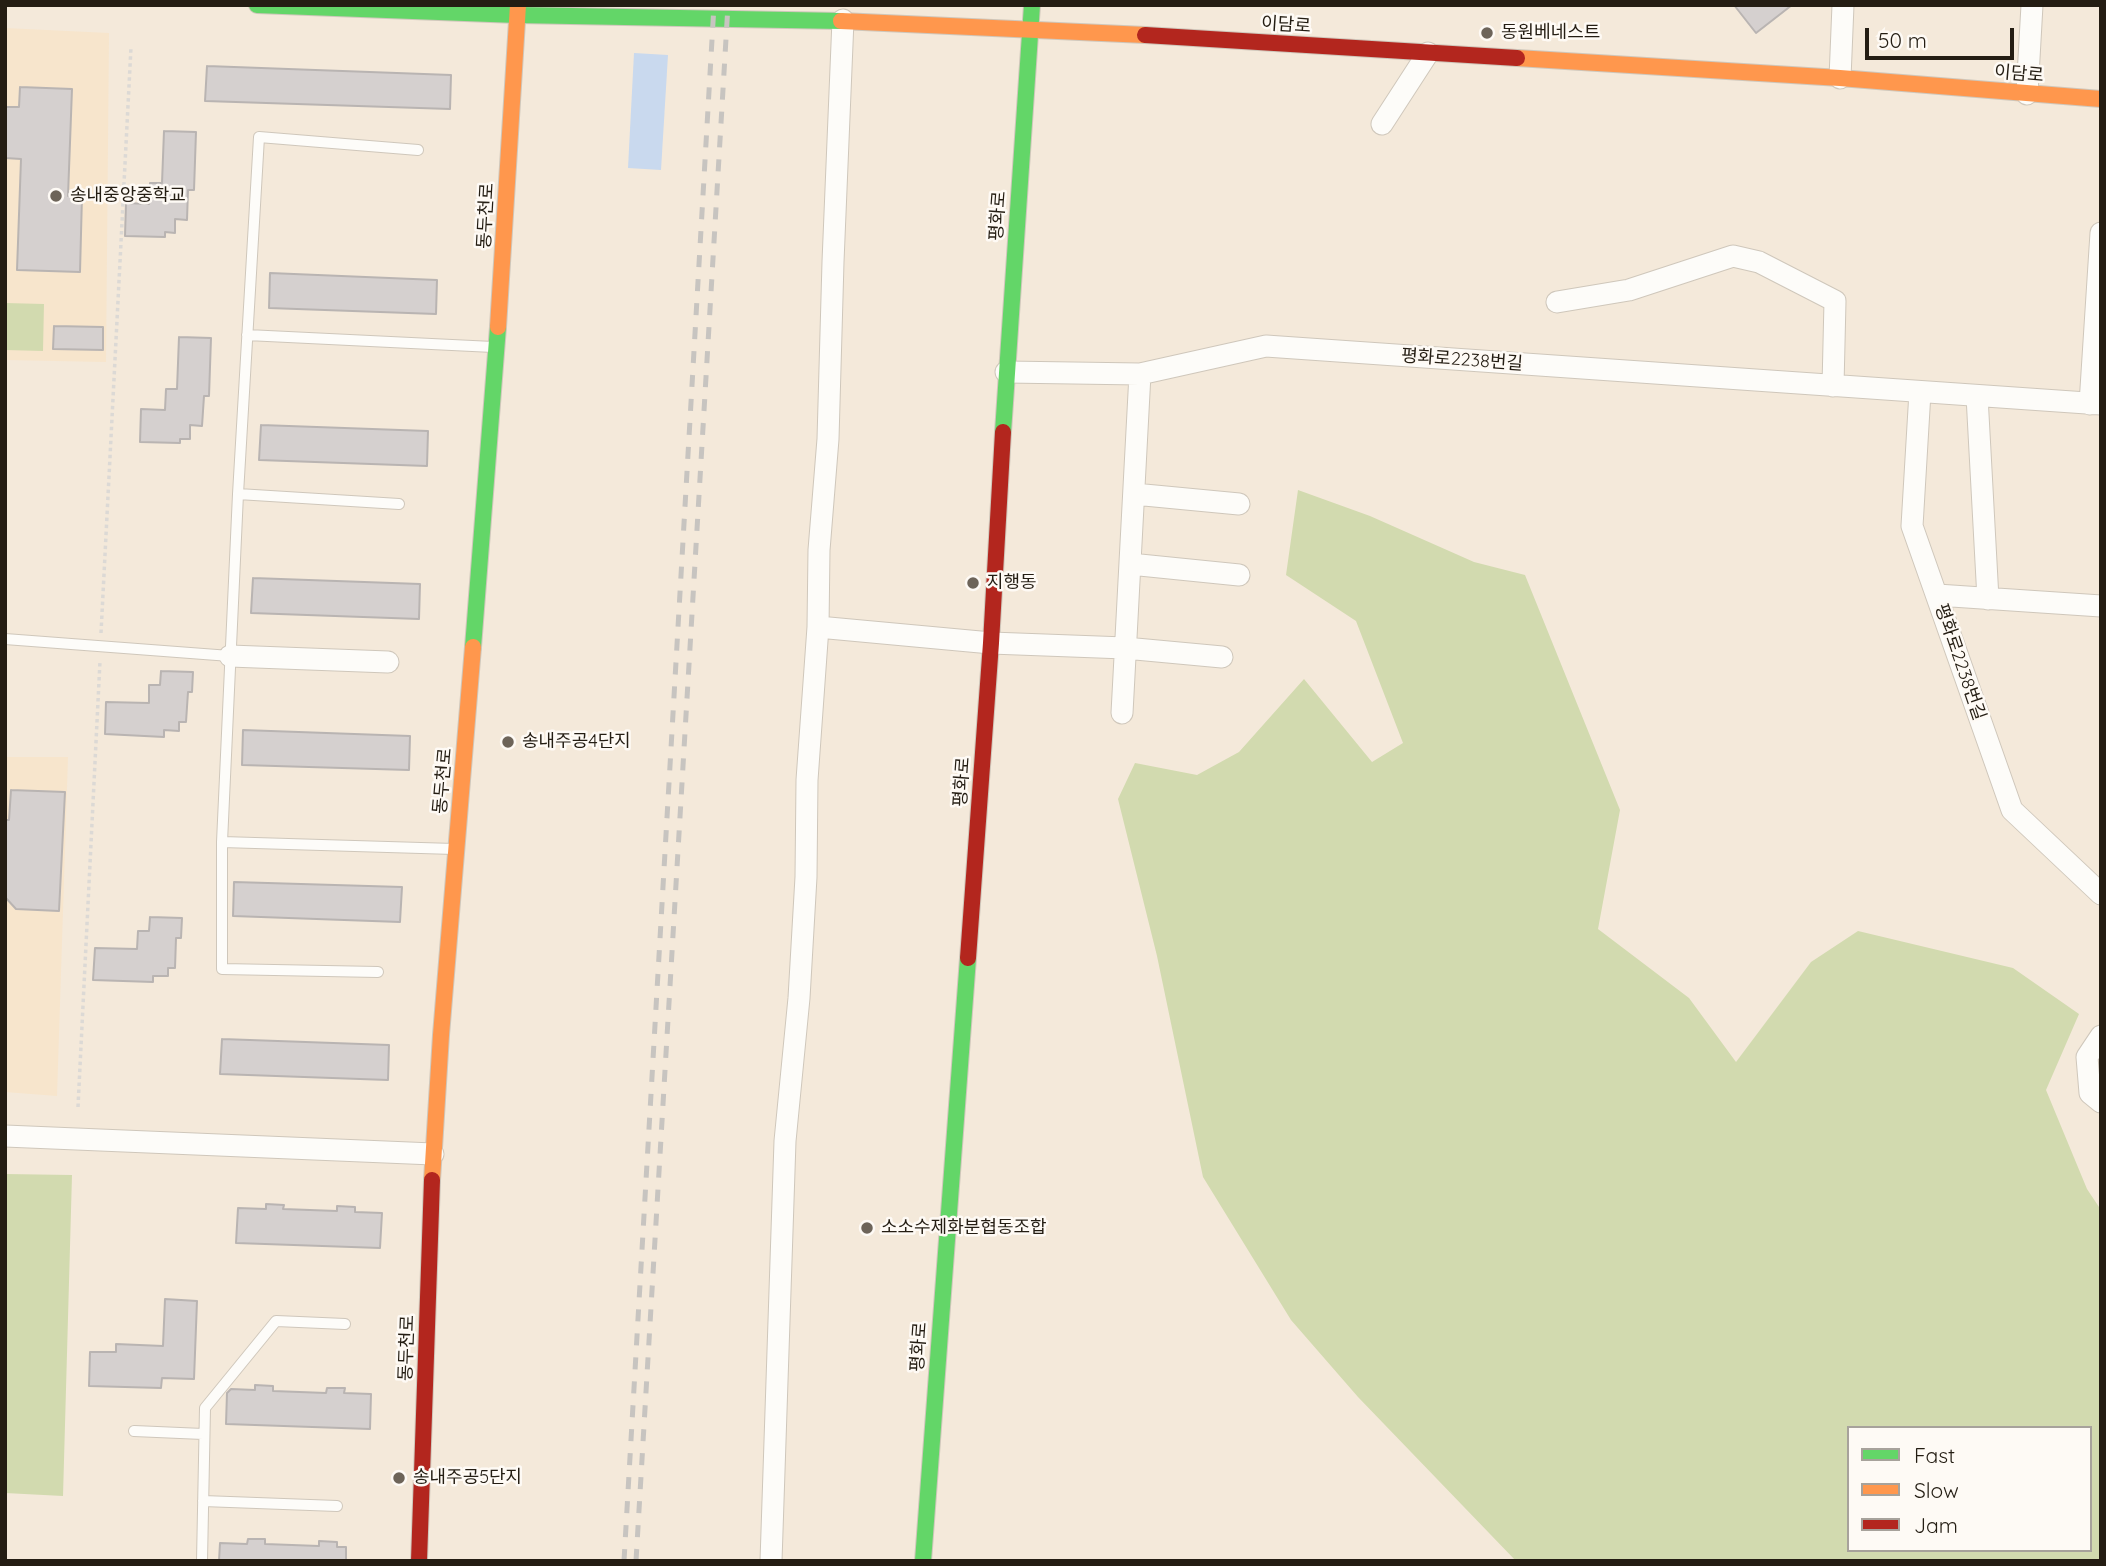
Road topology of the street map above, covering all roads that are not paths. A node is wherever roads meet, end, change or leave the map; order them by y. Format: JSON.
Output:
{"nodes":[{"id":1,"x":257,"y":5,"type":"edge"},
{"id":2,"x":1032,"y":5,"type":"edge"},
{"id":3,"x":1843,"y":5,"type":"edge"},
{"id":4,"x":2032,"y":5,"type":"edge"},
{"id":5,"x":518,"y":10,"type":"edge"},
{"id":6,"x":868,"y":13,"type":"edge"},
{"id":7,"x":843,"y":20,"type":"junction"},
{"id":8,"x":1030,"y":28,"type":"junction"},
{"id":9,"x":1428,"y":53,"type":"junction"},
{"id":10,"x":1840,"y":78,"type":"junction"},
{"id":11,"x":2027,"y":94,"type":"junction"},
{"id":12,"x":2101,"y":99,"type":"edge"},
{"id":13,"x":1382,"y":124,"type":"dead end"},
{"id":14,"x":418,"y":150,"type":"dead end"},
{"id":15,"x":2101,"y":233,"type":"edge"},
{"id":16,"x":1557,"y":302,"type":"dead end"},
{"id":17,"x":247,"y":335,"type":"junction"},
{"id":18,"x":498,"y":347,"type":"junction"},
{"id":19,"x":1006,"y":372,"type":"junction"},
{"id":20,"x":1140,"y":374,"type":"junction"},
{"id":21,"x":1833,"y":386,"type":"junction"},
{"id":22,"x":1920,"y":392,"type":"junction"},
{"id":23,"x":1977,"y":396,"type":"junction"},
{"id":24,"x":2096,"y":404,"type":"edge"},
{"id":25,"x":238,"y":494,"type":"junction"},
{"id":26,"x":1134,"y":494,"type":"junction"},
{"id":27,"x":399,"y":504,"type":"dead end"},
{"id":28,"x":1239,"y":504,"type":"dead end"},
{"id":29,"x":1130,"y":565,"type":"junction"},
{"id":30,"x":1239,"y":575,"type":"dead end"},
{"id":31,"x":1937,"y":596,"type":"junction"},
{"id":32,"x":1988,"y":599,"type":"junction"},
{"id":33,"x":2101,"y":606,"type":"edge"},
{"id":34,"x":818,"y":627,"type":"junction"},
{"id":35,"x":5,"y":639,"type":"edge"},
{"id":36,"x":992,"y":643,"type":"junction"},
{"id":37,"x":1125,"y":648,"type":"junction"},
{"id":38,"x":230,"y":656,"type":"junction"},
{"id":39,"x":1222,"y":657,"type":"dead end"},
{"id":40,"x":388,"y":662,"type":"dead end"},
{"id":41,"x":1122,"y":713,"type":"dead end"},
{"id":42,"x":222,"y":842,"type":"junction"},
{"id":43,"x":457,"y":849,"type":"junction"},
{"id":44,"x":2101,"y":894,"type":"edge"},
{"id":45,"x":378,"y":972,"type":"dead end"},
{"id":46,"x":2101,"y":1036,"type":"edge"},
{"id":47,"x":2101,"y":1102,"type":"edge"},
{"id":48,"x":5,"y":1136,"type":"edge"},
{"id":49,"x":433,"y":1154,"type":"junction"},
{"id":50,"x":345,"y":1324,"type":"dead end"},
{"id":51,"x":135,"y":1431,"type":"dead end"},
{"id":52,"x":203,"y":1434,"type":"junction"},
{"id":53,"x":203,"y":1501,"type":"junction"},
{"id":54,"x":337,"y":1506,"type":"dead end"},
{"id":55,"x":202,"y":1561,"type":"edge"},
{"id":56,"x":419,"y":1561,"type":"edge"},
{"id":57,"x":771,"y":1561,"type":"edge"},
{"id":58,"x":923,"y":1561,"type":"edge"}],
"edges":[{"from":1,"to":5,"type":"street","name":"이담로"},
{"from":2,"to":8,"type":"street","name":"평화로"},
{"from":3,"to":10,"type":"street"},
{"from":4,"to":11,"type":"street"},
{"from":5,"to":7,"type":"street","name":"이담로"},
{"from":5,"to":18,"type":"street","name":"동두천로"},
{"from":6,"to":7,"type":"street","name":"이담로"},
{"from":6,"to":8,"type":"street","name":"이담로"},
{"from":7,"to":34,"type":"street"},
{"from":8,"to":9,"type":"street","name":"이담로"},
{"from":8,"to":19,"type":"street","name":"평화로"},
{"from":9,"to":10,"type":"street","name":"이담로"},
{"from":9,"to":13,"type":"street"},
{"from":10,"to":11,"type":"street","name":"이담로"},
{"from":11,"to":12,"type":"street","name":"이담로"},
{"from":14,"to":17,"type":"lane"},
{"from":15,"to":24,"type":"street"},
{"from":16,"to":21,"type":"street"},
{"from":17,"to":18,"type":"lane"},
{"from":17,"to":25,"type":"lane"},
{"from":18,"to":43,"type":"street","name":"동두천로"},
{"from":19,"to":20,"type":"street","name":"평화로2238번길"},
{"from":19,"to":36,"type":"street","name":"평화로"},
{"from":20,"to":21,"type":"street","name":"평화로2238번길"},
{"from":20,"to":26,"type":"street"},
{"from":21,"to":22,"type":"street","name":"평화로2238번길"},
{"from":22,"to":23,"type":"street","name":"평화로2238번길"},
{"from":22,"to":31,"type":"street","name":"평화로2238번길"},
{"from":23,"to":24,"type":"street","name":"평화로2238번길"},
{"from":23,"to":32,"type":"street"},
{"from":25,"to":27,"type":"lane"},
{"from":25,"to":38,"type":"lane"},
{"from":26,"to":28,"type":"street"},
{"from":26,"to":29,"type":"street"},
{"from":29,"to":30,"type":"street"},
{"from":29,"to":37,"type":"street"},
{"from":31,"to":32,"type":"street"},
{"from":31,"to":44,"type":"street","name":"평화로2238번길"},
{"from":32,"to":33,"type":"street"},
{"from":34,"to":36,"type":"street"},
{"from":34,"to":57,"type":"street"},
{"from":35,"to":38,"type":"lane"},
{"from":36,"to":37,"type":"street"},
{"from":36,"to":58,"type":"street","name":"평화로"},
{"from":37,"to":39,"type":"street"},
{"from":37,"to":41,"type":"street"},
{"from":38,"to":40,"type":"street"},
{"from":38,"to":42,"type":"lane"},
{"from":42,"to":43,"type":"lane"},
{"from":42,"to":45,"type":"lane"},
{"from":43,"to":49,"type":"street","name":"동두천로"},
{"from":46,"to":47,"type":"street"},
{"from":48,"to":49,"type":"street"},
{"from":49,"to":56,"type":"street","name":"동두천로"},
{"from":50,"to":52,"type":"lane"},
{"from":51,"to":52,"type":"lane"},
{"from":52,"to":53,"type":"lane"},
{"from":53,"to":54,"type":"lane"},
{"from":53,"to":55,"type":"lane"}]}
